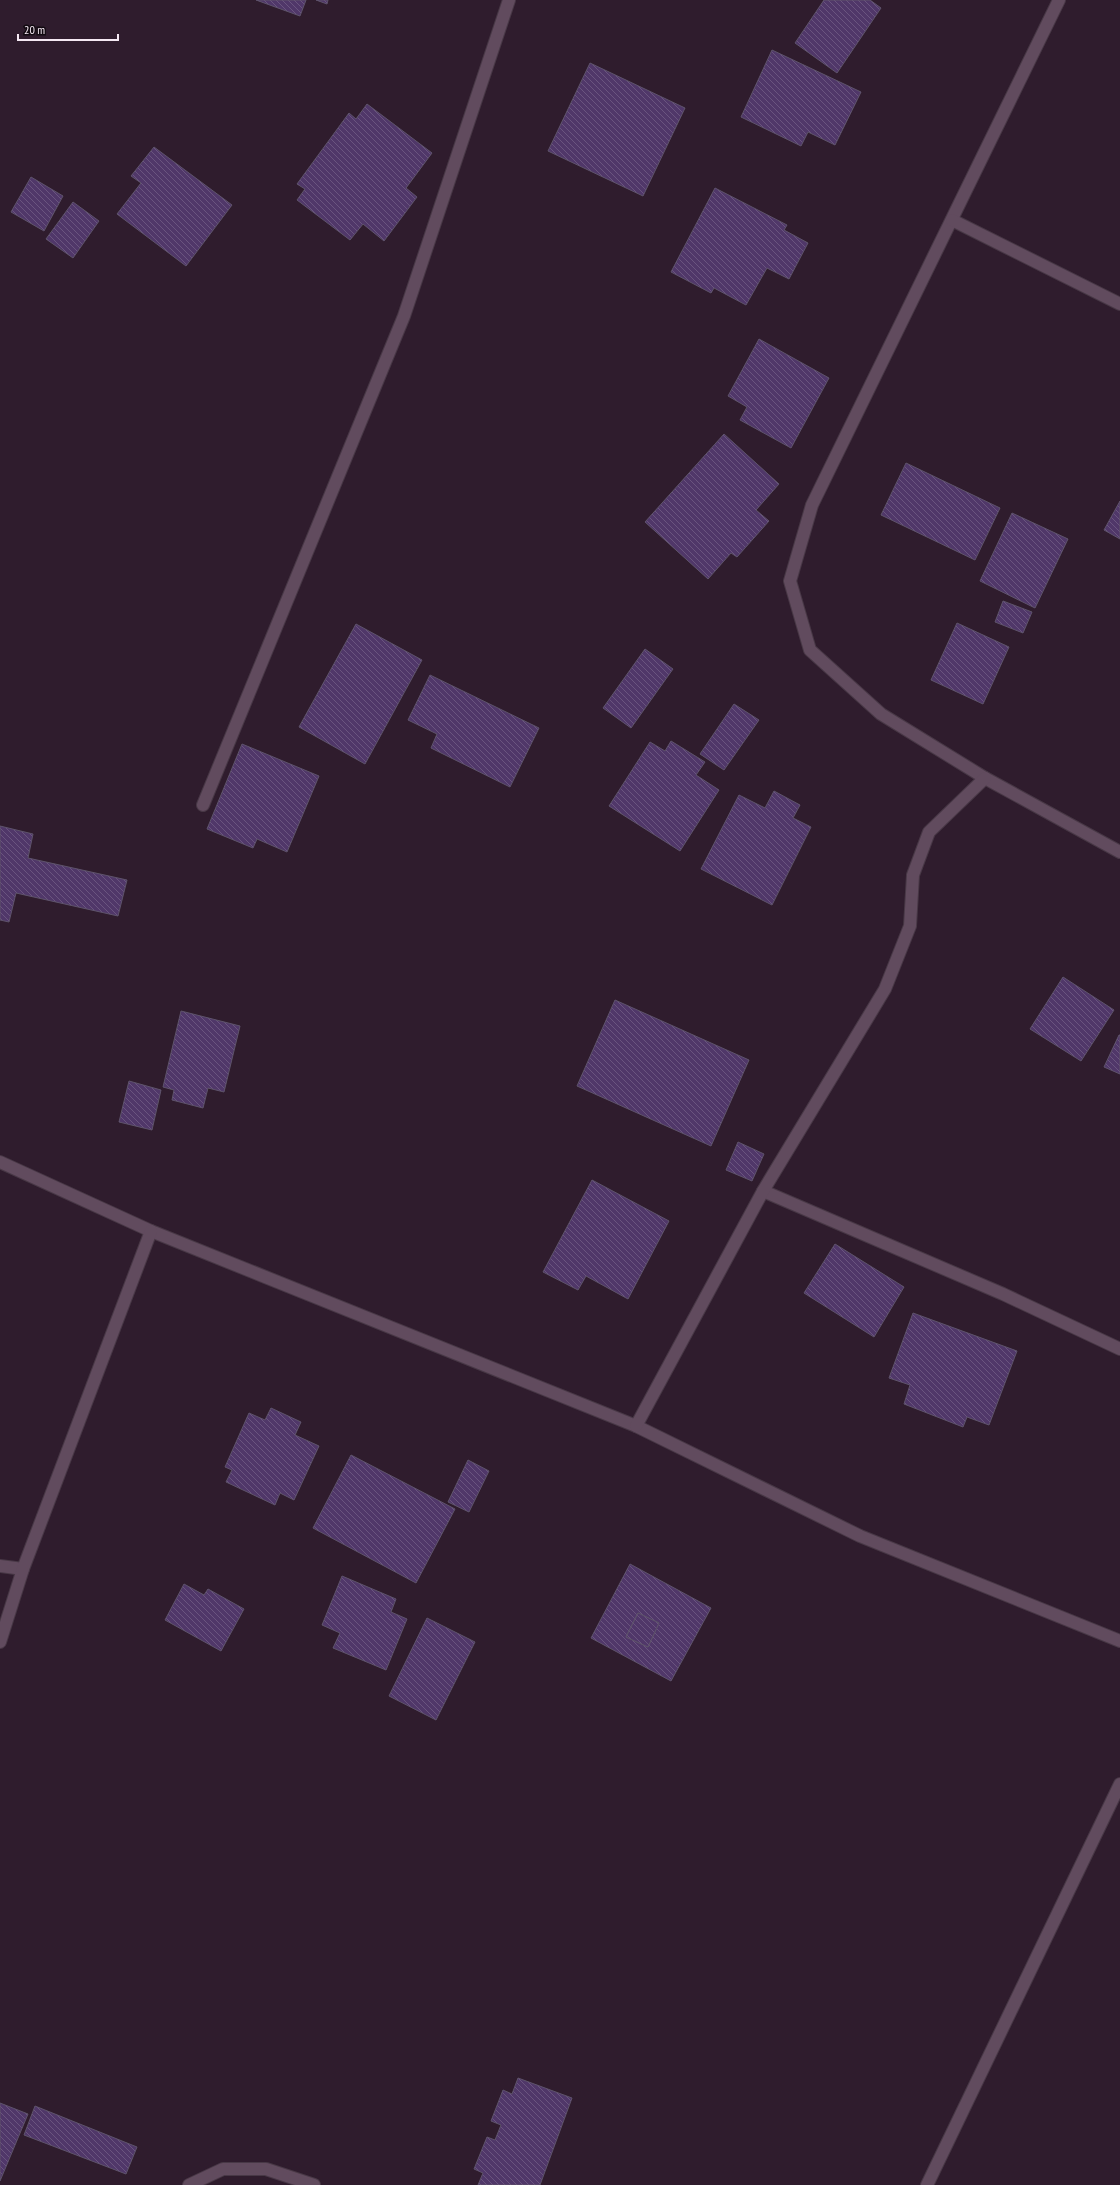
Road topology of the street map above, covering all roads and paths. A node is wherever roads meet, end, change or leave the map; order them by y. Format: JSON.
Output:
{"nodes":[{"id":1,"x":509,"y":0,"type":"edge"},
{"id":2,"x":1060,"y":0,"type":"edge"},
{"id":3,"x":952,"y":220,"type":"junction"},
{"id":4,"x":1120,"y":304,"type":"edge"},
{"id":5,"x":985,"y":778,"type":"junction"},
{"id":6,"x":203,"y":805,"type":"dead end"},
{"id":7,"x":1120,"y":852,"type":"edge"},
{"id":8,"x":0,"y":1162,"type":"edge"},
{"id":9,"x":763,"y":1191,"type":"junction"},
{"id":10,"x":150,"y":1231,"type":"junction"},
{"id":11,"x":1120,"y":1349,"type":"edge"},
{"id":12,"x":636,"y":1426,"type":"junction"},
{"id":13,"x":0,"y":1566,"type":"edge"},
{"id":14,"x":23,"y":1568,"type":"junction"},
{"id":15,"x":1120,"y":1641,"type":"edge"},
{"id":16,"x":0,"y":1642,"type":"edge"},
{"id":17,"x":1120,"y":1784,"type":"edge"},
{"id":18,"x":189,"y":2185,"type":"edge"},
{"id":19,"x":314,"y":2185,"type":"edge"},
{"id":20,"x":927,"y":2185,"type":"edge"}],
"edges":[{"from":1,"to":6,"type":"street"},
{"from":2,"to":3,"type":"street"},
{"from":3,"to":4,"type":"street"},
{"from":3,"to":5,"type":"street"},
{"from":5,"to":7,"type":"street"},
{"from":5,"to":9,"type":"street"},
{"from":8,"to":10,"type":"street"},
{"from":9,"to":11,"type":"street"},
{"from":9,"to":12,"type":"street"},
{"from":10,"to":12,"type":"street"},
{"from":10,"to":14,"type":"street"},
{"from":12,"to":15,"type":"street"},
{"from":13,"to":14,"type":"street"},
{"from":14,"to":16,"type":"street"},
{"from":17,"to":20,"type":"street"},
{"from":18,"to":19,"type":"street"}]}
